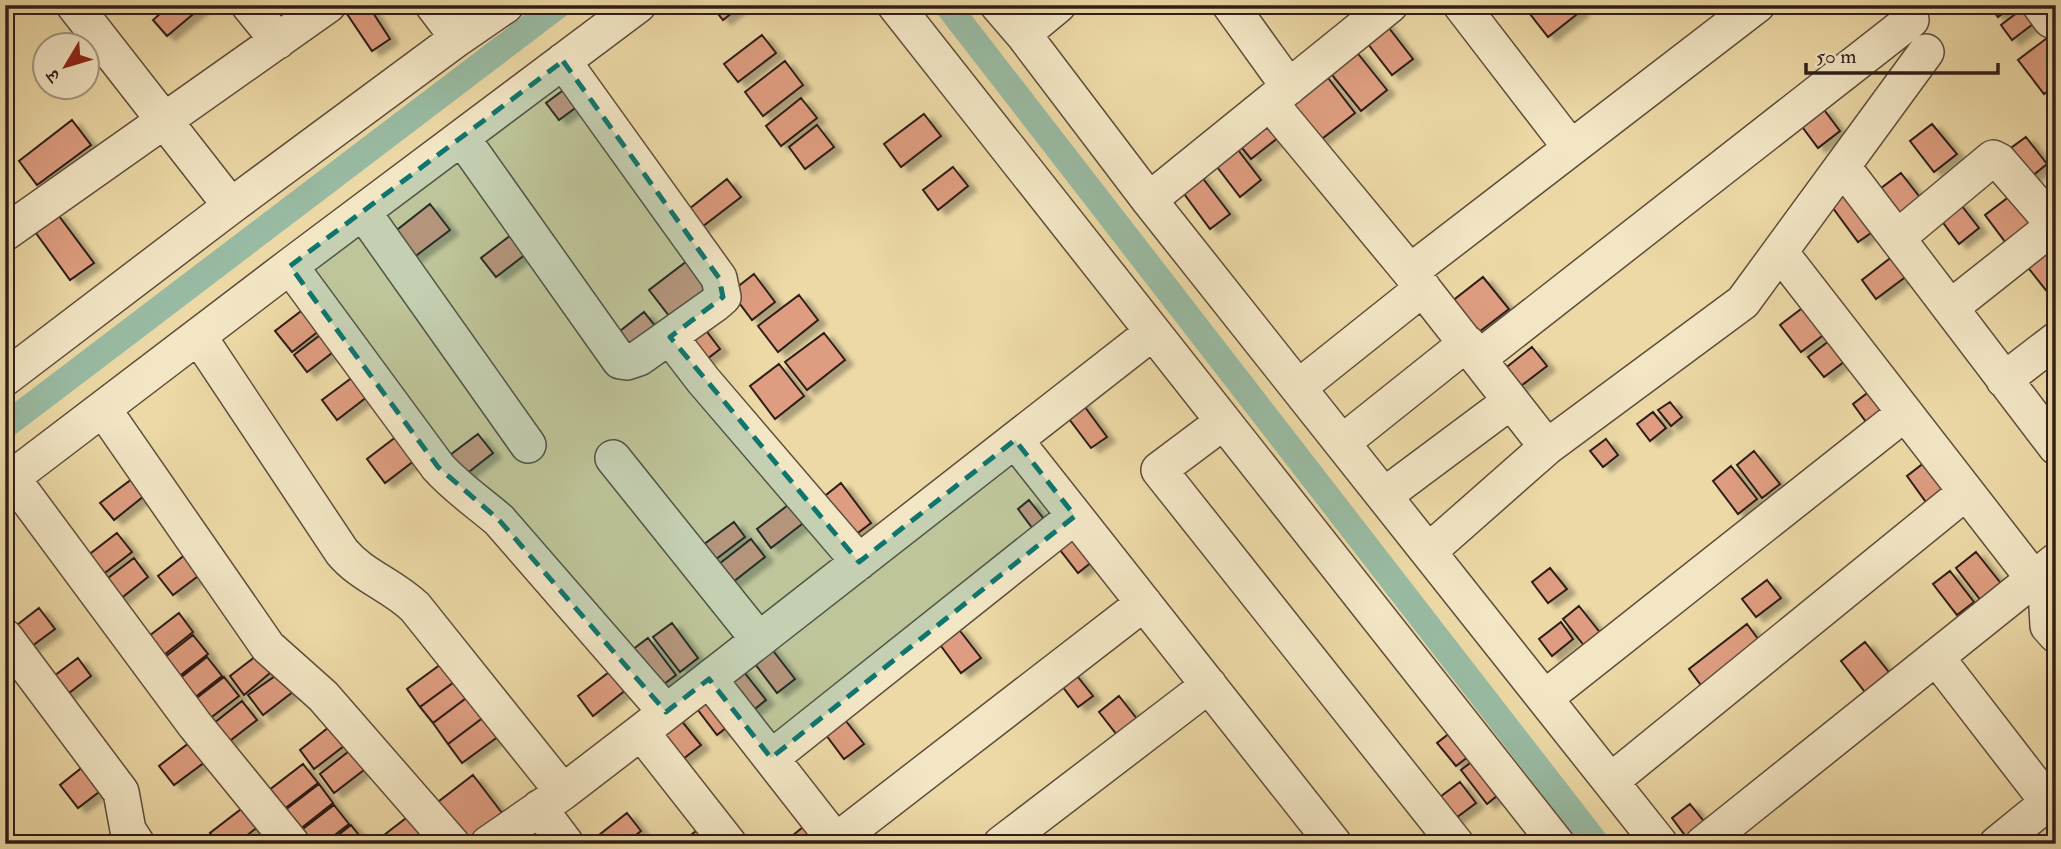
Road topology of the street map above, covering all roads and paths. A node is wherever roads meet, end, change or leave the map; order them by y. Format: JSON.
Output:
{"nodes":[{"id":1,"x":74,"y":5,"type":"edge"},
{"id":2,"x":249,"y":5,"type":"edge"},
{"id":3,"x":328,"y":5,"type":"edge"},
{"id":4,"x":433,"y":5,"type":"edge"},
{"id":5,"x":506,"y":5,"type":"edge"},
{"id":6,"x":638,"y":5,"type":"edge"},
{"id":7,"x":895,"y":5,"type":"edge"},
{"id":8,"x":998,"y":5,"type":"edge"},
{"id":9,"x":1058,"y":5,"type":"edge"},
{"id":10,"x":1230,"y":5,"type":"edge"},
{"id":11,"x":1390,"y":5,"type":"edge"},
{"id":12,"x":1461,"y":5,"type":"edge"},
{"id":13,"x":1758,"y":5,"type":"edge"},
{"id":14,"x":1911,"y":20,"type":"dead end"},
{"id":15,"x":1023,"y":34,"type":"junction"},
{"id":16,"x":458,"y":38,"type":"junction"},
{"id":17,"x":278,"y":41,"type":"junction"},
{"id":18,"x":1926,"y":52,"type":"dead end"},
{"id":19,"x":564,"y":61,"type":"junction"},
{"id":20,"x":1279,"y":95,"type":"junction"},
{"id":21,"x":166,"y":121,"type":"junction"},
{"id":22,"x":462,"y":138,"type":"junction"},
{"id":23,"x":1571,"y":148,"type":"junction"},
{"id":24,"x":1843,"y":167,"type":"junction"},
{"id":25,"x":1149,"y":200,"type":"junction"},
{"id":26,"x":231,"y":205,"type":"junction"},
{"id":27,"x":363,"y":212,"type":"junction"},
{"id":28,"x":10,"y":220,"type":"edge"},
{"id":29,"x":2055,"y":226,"type":"edge"},
{"id":30,"x":1897,"y":238,"type":"junction"},
{"id":31,"x":1780,"y":252,"type":"junction"},
{"id":32,"x":290,"y":265,"type":"junction"},
{"id":33,"x":1417,"y":280,"type":"junction"},
{"id":34,"x":1950,"y":308,"type":"junction"},
{"id":35,"x":1153,"y":332,"type":"junction"},
{"id":36,"x":199,"y":337,"type":"junction"},
{"id":37,"x":670,"y":337,"type":"junction"},
{"id":38,"x":2056,"y":340,"type":"edge"},
{"id":39,"x":1473,"y":350,"type":"junction"},
{"id":40,"x":5,"y":378,"type":"edge"},
{"id":41,"x":2004,"y":380,"type":"junction"},
{"id":42,"x":1299,"y":387,"type":"junction"},
{"id":43,"x":1511,"y":401,"type":"junction"},
{"id":44,"x":103,"y":409,"type":"junction"},
{"id":45,"x":1905,"y":413,"type":"junction"},
{"id":46,"x":1223,"y":422,"type":"junction"},
{"id":47,"x":1015,"y":440,"type":"junction"},
{"id":48,"x":1343,"y":442,"type":"junction"},
{"id":49,"x":528,"y":445,"type":"dead end"},
{"id":50,"x":1547,"y":447,"type":"junction"},
{"id":51,"x":2056,"y":447,"type":"edge"},
{"id":52,"x":613,"y":458,"type":"dead end"},
{"id":53,"x":9,"y":481,"type":"edge"},
{"id":54,"x":1966,"y":492,"type":"junction"},
{"id":55,"x":1385,"y":495,"type":"junction"},
{"id":56,"x":1075,"y":516,"type":"junction"},
{"id":57,"x":1430,"y":551,"type":"junction"},
{"id":58,"x":859,"y":562,"type":"junction"},
{"id":59,"x":2045,"y":570,"type":"edge"},
{"id":60,"x":1144,"y":603,"type":"junction"},
{"id":61,"x":2056,"y":635,"type":"edge"},
{"id":62,"x":5,"y":637,"type":"edge"},
{"id":63,"x":759,"y":640,"type":"junction"},
{"id":64,"x":1936,"y":657,"type":"junction"},
{"id":65,"x":709,"y":679,"type":"junction"},
{"id":66,"x":1209,"y":685,"type":"junction"},
{"id":67,"x":1546,"y":698,"type":"junction"},
{"id":68,"x":654,"y":722,"type":"junction"},
{"id":69,"x":771,"y":758,"type":"junction"},
{"id":70,"x":1611,"y":780,"type":"junction"},
{"id":71,"x":2052,"y":799,"type":"edge"},
{"id":72,"x":551,"y":800,"type":"junction"},
{"id":73,"x":837,"y":842,"type":"edge"},
{"id":74,"x":137,"y":844,"type":"edge"},
{"id":75,"x":292,"y":844,"type":"edge"},
{"id":76,"x":452,"y":844,"type":"edge"},
{"id":77,"x":488,"y":844,"type":"edge"},
{"id":78,"x":566,"y":844,"type":"edge"},
{"id":79,"x":729,"y":844,"type":"edge"},
{"id":80,"x":1001,"y":844,"type":"edge"},
{"id":81,"x":1334,"y":844,"type":"edge"},
{"id":82,"x":1456,"y":844,"type":"edge"},
{"id":83,"x":1557,"y":844,"type":"edge"},
{"id":84,"x":1660,"y":844,"type":"edge"},
{"id":85,"x":1703,"y":844,"type":"edge"},
{"id":86,"x":1997,"y":844,"type":"edge"}],
"edges":[{"from":1,"to":21,"type":"street"},
{"from":2,"to":17,"type":"street"},
{"from":3,"to":17,"type":"street"},
{"from":4,"to":16,"type":"street"},
{"from":5,"to":16,"type":"street"},
{"from":6,"to":19,"type":"street"},
{"from":7,"to":35,"type":"street"},
{"from":8,"to":15,"type":"street"},
{"from":9,"to":15,"type":"street"},
{"from":10,"to":20,"type":"street"},
{"from":11,"to":20,"type":"street"},
{"from":12,"to":23,"type":"street"},
{"from":13,"to":23,"type":"street"},
{"from":14,"to":39,"type":"street"},
{"from":15,"to":25,"type":"street"},
{"from":16,"to":26,"type":"street"},
{"from":17,"to":21,"type":"street"},
{"from":18,"to":24,"type":"street"},
{"from":19,"to":22,"type":"street"},
{"from":19,"to":37,"type":"street"},
{"from":20,"to":25,"type":"street"},
{"from":20,"to":33,"type":"street"},
{"from":21,"to":26,"type":"street"},
{"from":21,"to":28,"type":"street"},
{"from":22,"to":27,"type":"street"},
{"from":22,"to":37,"type":"street"},
{"from":23,"to":33,"type":"street"},
{"from":24,"to":30,"type":"street"},
{"from":24,"to":31,"type":"street"},
{"from":25,"to":42,"type":"street"},
{"from":26,"to":40,"type":"street"},
{"from":27,"to":32,"type":"street"},
{"from":27,"to":49,"type":"street"},
{"from":29,"to":30,"type":"street"},
{"from":29,"to":34,"type":"street"},
{"from":30,"to":34,"type":"street"},
{"from":31,"to":45,"type":"street"},
{"from":31,"to":50,"type":"street"},
{"from":32,"to":36,"type":"street"},
{"from":32,"to":68,"type":"street"},
{"from":33,"to":39,"type":"street"},
{"from":33,"to":42,"type":"street"},
{"from":34,"to":41,"type":"street"},
{"from":35,"to":46,"type":"street"},
{"from":35,"to":47,"type":"street"},
{"from":36,"to":44,"type":"street"},
{"from":36,"to":72,"type":"street"},
{"from":37,"to":58,"type":"street"},
{"from":38,"to":41,"type":"street"},
{"from":39,"to":43,"type":"street"},
{"from":39,"to":48,"type":"street"},
{"from":41,"to":51,"type":"street"},
{"from":42,"to":48,"type":"street"},
{"from":43,"to":50,"type":"street"},
{"from":43,"to":55,"type":"street"},
{"from":44,"to":53,"type":"street"},
{"from":44,"to":76,"type":"street"},
{"from":45,"to":54,"type":"street"},
{"from":45,"to":67,"type":"street"},
{"from":46,"to":82,"type":"street"},
{"from":46,"to":83,"type":"street"},
{"from":47,"to":56,"type":"street"},
{"from":47,"to":58,"type":"street"},
{"from":48,"to":55,"type":"street"},
{"from":50,"to":57,"type":"street"},
{"from":52,"to":63,"type":"street"},
{"from":53,"to":75,"type":"street"},
{"from":54,"to":59,"type":"street"},
{"from":54,"to":70,"type":"street"},
{"from":55,"to":57,"type":"street"},
{"from":56,"to":60,"type":"street"},
{"from":56,"to":69,"type":"street"},
{"from":57,"to":67,"type":"street"},
{"from":58,"to":63,"type":"street"},
{"from":59,"to":61,"type":"street"},
{"from":59,"to":64,"type":"street"},
{"from":60,"to":66,"type":"street"},
{"from":60,"to":73,"type":"street"},
{"from":62,"to":74,"type":"street"},
{"from":63,"to":65,"type":"street"},
{"from":64,"to":71,"type":"street"},
{"from":64,"to":85,"type":"street"},
{"from":65,"to":68,"type":"street"},
{"from":65,"to":69,"type":"street"},
{"from":66,"to":80,"type":"street"},
{"from":66,"to":81,"type":"street"},
{"from":67,"to":70,"type":"street"},
{"from":68,"to":72,"type":"street"},
{"from":68,"to":79,"type":"street"},
{"from":69,"to":73,"type":"street"},
{"from":70,"to":84,"type":"street"},
{"from":71,"to":86,"type":"street"},
{"from":72,"to":77,"type":"street"},
{"from":72,"to":78,"type":"street"}]}
